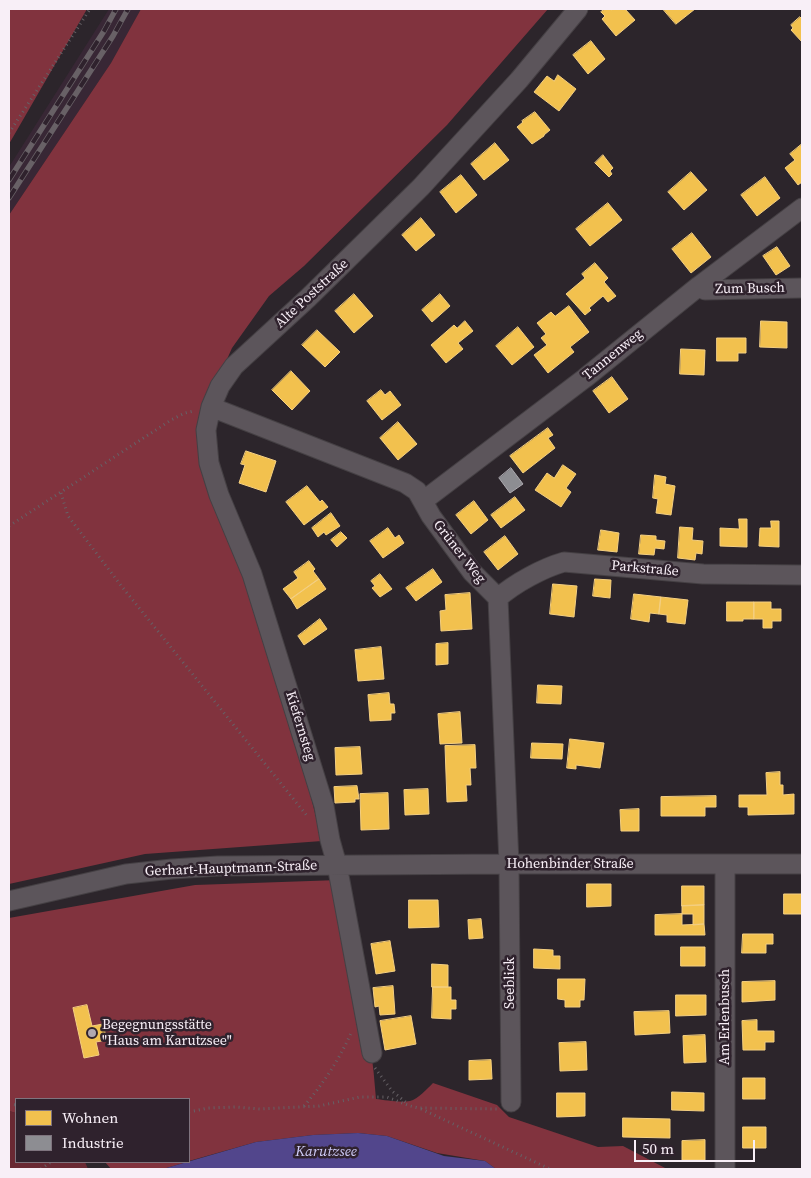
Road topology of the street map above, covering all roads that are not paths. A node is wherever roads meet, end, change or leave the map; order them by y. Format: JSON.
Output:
{"nodes":[{"id":1,"x":578,"y":9,"type":"edge"},
{"id":2,"x":802,"y":208,"type":"edge"},
{"id":3,"x":699,"y":286,"type":"junction"},
{"id":4,"x":802,"y":288,"type":"edge"},
{"id":5,"x":211,"y":408,"type":"junction"},
{"id":6,"x":423,"y":501,"type":"junction"},
{"id":7,"x":802,"y":575,"type":"edge"},
{"id":8,"x":498,"y":598,"type":"junction"},
{"id":9,"x":509,"y":864,"type":"junction"},
{"id":10,"x":725,"y":864,"type":"junction"},
{"id":11,"x":802,"y":864,"type":"edge"},
{"id":12,"x":337,"y":865,"type":"junction"},
{"id":13,"x":9,"y":900,"type":"edge"},
{"id":14,"x":372,"y":1053,"type":"road end"},
{"id":15,"x":511,"y":1102,"type":"road end"},
{"id":16,"x":725,"y":1169,"type":"edge"}],
"edges":[{"from":1,"to":5,"type":"street","name":"Alte Poststraße"},
{"from":2,"to":3,"type":"street","name":"Tannenweg"},
{"from":3,"to":4,"type":"street","name":"Zum Busch"},
{"from":3,"to":6,"type":"street","name":"Tannenweg"},
{"from":5,"to":6,"type":"street","name":"Grüner Weg"},
{"from":5,"to":12,"type":"street","name":"Kiefernsteg"},
{"from":6,"to":8,"type":"street","name":"Grüner Weg"},
{"from":7,"to":8,"type":"street","name":"Parkstraße"},
{"from":8,"to":9,"type":"street"},
{"from":9,"to":10,"type":"street","name":"Hohenbinder Straße"},
{"from":9,"to":12,"type":"street","name":"Hohenbinder Straße"},
{"from":9,"to":15,"type":"street","name":"Seeblick"},
{"from":10,"to":11,"type":"street","name":"Hohenbinder Straße"},
{"from":10,"to":16,"type":"street","name":"Am Erlenbusch"},
{"from":12,"to":13,"type":"street","name":"Gerhart-Hauptmann-Straße"},
{"from":12,"to":14,"type":"street","name":"Kiefernsteg"}]}
